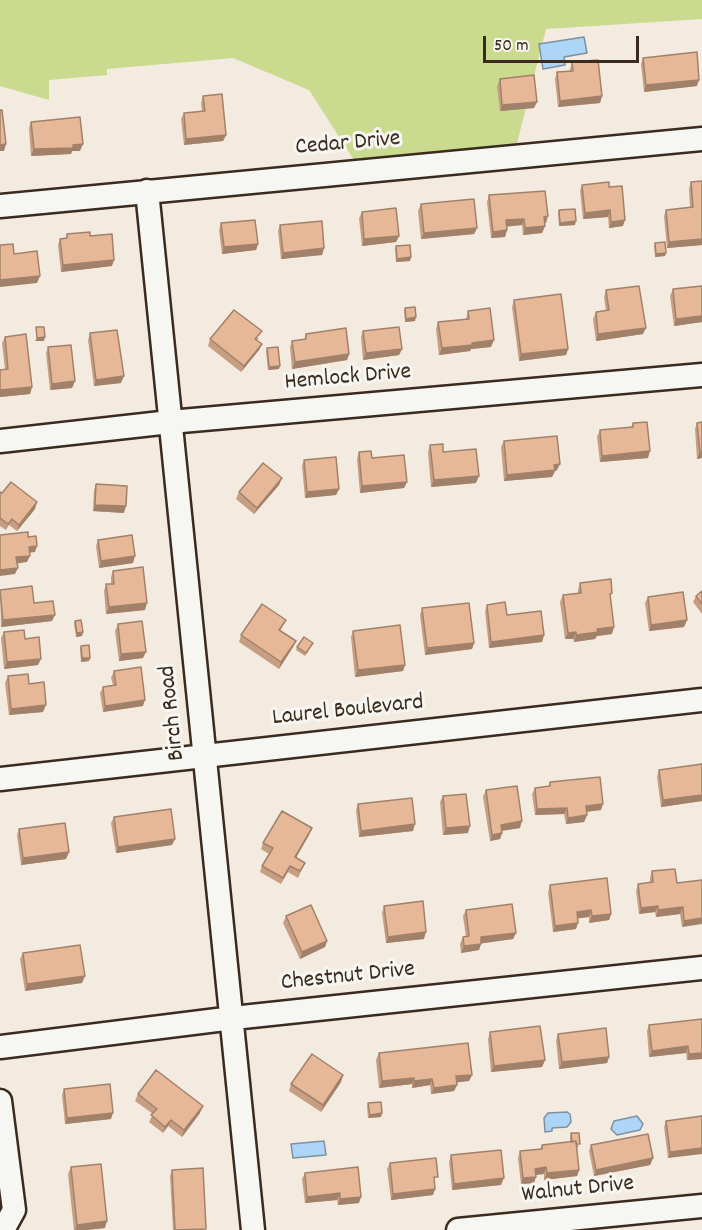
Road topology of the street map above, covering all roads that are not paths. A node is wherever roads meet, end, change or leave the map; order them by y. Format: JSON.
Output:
{"nodes":[{"id":1,"x":702,"y":139,"type":"edge"},
{"id":2,"x":147,"y":191,"type":"junction"},
{"id":3,"x":0,"y":206,"type":"edge"},
{"id":4,"x":702,"y":375,"type":"edge"},
{"id":5,"x":170,"y":422,"type":"junction"},
{"id":6,"x":0,"y":441,"type":"edge"},
{"id":7,"x":702,"y":700,"type":"edge"},
{"id":8,"x":206,"y":755,"type":"junction"},
{"id":9,"x":0,"y":779,"type":"edge"},
{"id":10,"x":702,"y":968,"type":"edge"},
{"id":11,"x":233,"y":1018,"type":"junction"},
{"id":12,"x":0,"y":1047,"type":"edge"},
{"id":13,"x":0,"y":1101,"type":"edge"},
{"id":14,"x":702,"y":1206,"type":"edge"},
{"id":15,"x":3,"y":1230,"type":"edge"},
{"id":16,"x":253,"y":1230,"type":"edge"},
{"id":17,"x":459,"y":1230,"type":"edge"}],
"edges":[{"from":1,"to":2,"type":"street","name":"Cedar Drive"},
{"from":2,"to":3,"type":"street","name":"Cedar Drive"},
{"from":2,"to":5,"type":"street","name":"Birch Road"},
{"from":4,"to":5,"type":"street","name":"Hemlock Drive"},
{"from":5,"to":6,"type":"street","name":"Hemlock Drive"},
{"from":5,"to":8,"type":"street","name":"Birch Road"},
{"from":7,"to":8,"type":"street","name":"Laurel Boulevard"},
{"from":8,"to":9,"type":"street","name":"Laurel Boulevard"},
{"from":8,"to":11,"type":"street","name":"Birch Road"},
{"from":10,"to":11,"type":"street","name":"Chestnut Drive"},
{"from":11,"to":12,"type":"street","name":"Chestnut Drive"},
{"from":11,"to":16,"type":"street","name":"Birch Road"},
{"from":13,"to":15,"type":"street"},
{"from":14,"to":17,"type":"street","name":"Walnut Drive"}]}
